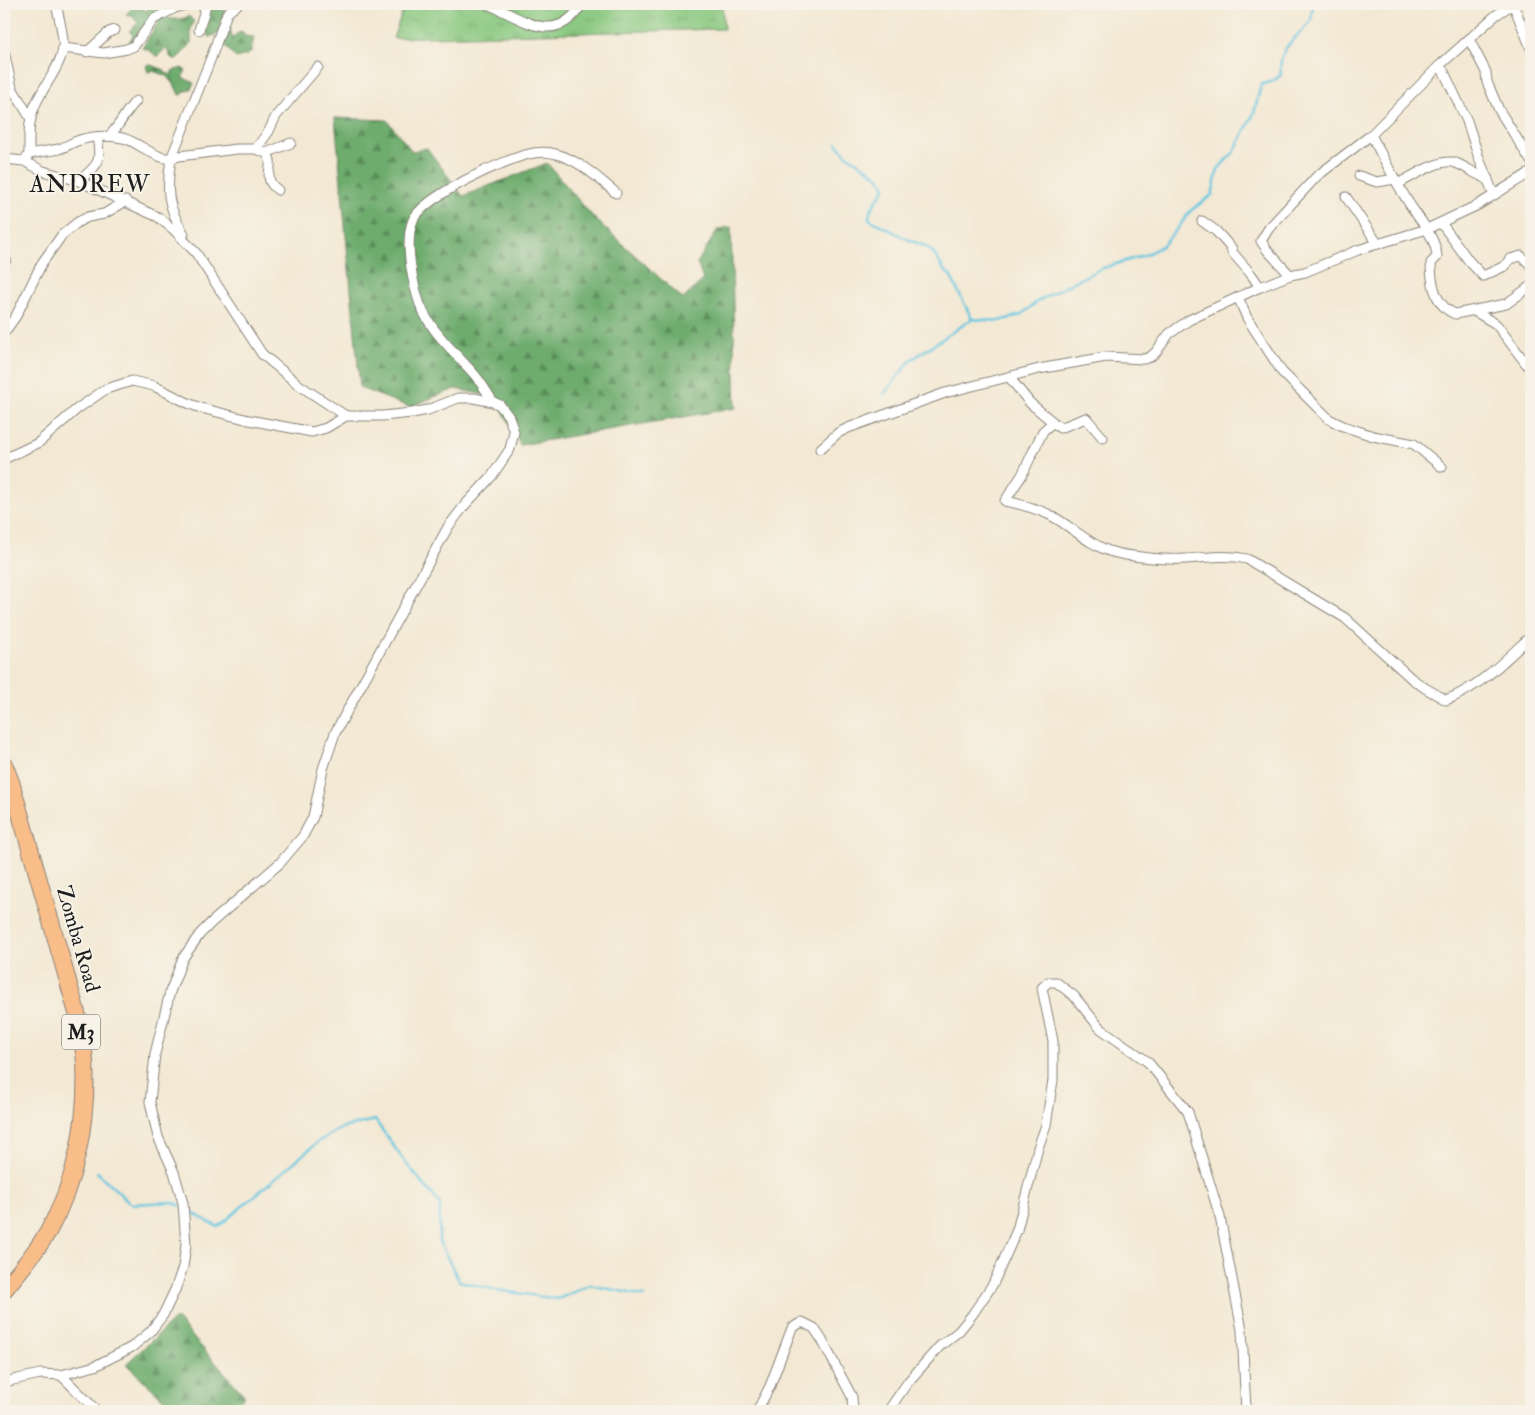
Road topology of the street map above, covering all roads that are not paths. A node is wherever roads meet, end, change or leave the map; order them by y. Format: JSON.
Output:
{"nodes":[{"id":1,"x":56,"y":4,"type":"edge"},
{"id":2,"x":188,"y":4,"type":"edge"},
{"id":3,"x":199,"y":4,"type":"edge"},
{"id":4,"x":238,"y":4,"type":"edge"},
{"id":5,"x":487,"y":4,"type":"edge"},
{"id":6,"x":582,"y":4,"type":"edge"},
{"id":7,"x":1513,"y":4,"type":"edge"},
{"id":8,"x":115,"y":30,"type":"dead end"},
{"id":9,"x":199,"y":30,"type":"dead end"},
{"id":10,"x":1469,"y":39,"type":"junction"},
{"id":11,"x":63,"y":48,"type":"junction"},
{"id":12,"x":1531,"y":48,"type":"edge"},
{"id":13,"x":4,"y":51,"type":"edge"},
{"id":14,"x":87,"y":52,"type":"junction"},
{"id":15,"x":1439,"y":66,"type":"junction"},
{"id":16,"x":318,"y":67,"type":"dead end"},
{"id":17,"x":136,"y":101,"type":"dead end"},
{"id":18,"x":31,"y":119,"type":"junction"},
{"id":19,"x":109,"y":136,"type":"junction"},
{"id":20,"x":1371,"y":136,"type":"junction"},
{"id":21,"x":97,"y":137,"type":"junction"},
{"id":22,"x":291,"y":143,"type":"dead end"},
{"id":23,"x":256,"y":149,"type":"junction"},
{"id":24,"x":266,"y":153,"type":"junction"},
{"id":25,"x":26,"y":158,"type":"junction"},
{"id":26,"x":4,"y":159,"type":"edge"},
{"id":27,"x":172,"y":160,"type":"junction"},
{"id":28,"x":1531,"y":161,"type":"edge"},
{"id":29,"x":1531,"y":172,"type":"edge"},
{"id":30,"x":1359,"y":176,"type":"dead end"},
{"id":31,"x":1488,"y":179,"type":"junction"},
{"id":32,"x":78,"y":181,"type":"junction"},
{"id":33,"x":1397,"y":181,"type":"junction"},
{"id":34,"x":278,"y":190,"type":"dead end"},
{"id":35,"x":616,"y":193,"type":"dead end"},
{"id":36,"x":1494,"y":196,"type":"junction"},
{"id":37,"x":1346,"y":198,"type":"dead end"},
{"id":38,"x":126,"y":201,"type":"junction"},
{"id":39,"x":1202,"y":221,"type":"dead end"},
{"id":40,"x":1441,"y":222,"type":"junction"},
{"id":41,"x":1427,"y":229,"type":"junction"},
{"id":42,"x":1378,"y":244,"type":"junction"},
{"id":43,"x":190,"y":245,"type":"junction"},
{"id":44,"x":1531,"y":265,"type":"edge"},
{"id":45,"x":1290,"y":275,"type":"junction"},
{"id":46,"x":1531,"y":286,"type":"edge"},
{"id":47,"x":1260,"y":287,"type":"junction"},
{"id":48,"x":1238,"y":297,"type":"junction"},
{"id":49,"x":1474,"y":311,"type":"junction"},
{"id":50,"x":4,"y":334,"type":"edge"},
{"id":51,"x":1531,"y":370,"type":"edge"},
{"id":52,"x":1009,"y":377,"type":"junction"},
{"id":53,"x":493,"y":402,"type":"junction"},
{"id":54,"x":346,"y":416,"type":"junction"},
{"id":55,"x":1052,"y":422,"type":"junction"},
{"id":56,"x":1103,"y":438,"type":"dead end"},
{"id":57,"x":820,"y":449,"type":"dead end"},
{"id":58,"x":4,"y":460,"type":"edge"},
{"id":59,"x":1442,"y":467,"type":"dead end"},
{"id":60,"x":1531,"y":636,"type":"edge"},
{"id":61,"x":4,"y":764,"type":"edge"},
{"id":62,"x":4,"y":1290,"type":"edge"},
{"id":63,"x":61,"y":1375,"type":"junction"},
{"id":64,"x":4,"y":1382,"type":"edge"},
{"id":65,"x":97,"y":1411,"type":"edge"},
{"id":66,"x":757,"y":1411,"type":"edge"},
{"id":67,"x":853,"y":1411,"type":"edge"},
{"id":68,"x":888,"y":1411,"type":"edge"},
{"id":69,"x":1246,"y":1411,"type":"edge"}],
"edges":[{"from":1,"to":11,"type":"street"},
{"from":2,"to":14,"type":"street"},
{"from":3,"to":9,"type":"street"},
{"from":4,"to":27,"type":"street"},
{"from":5,"to":6,"type":"street"},
{"from":7,"to":10,"type":"street"},
{"from":7,"to":12,"type":"street"},
{"from":8,"to":14,"type":"street"},
{"from":10,"to":15,"type":"street"},
{"from":10,"to":28,"type":"street"},
{"from":11,"to":14,"type":"street"},
{"from":11,"to":18,"type":"street"},
{"from":13,"to":18,"type":"street"},
{"from":15,"to":20,"type":"street"},
{"from":15,"to":31,"type":"street"},
{"from":16,"to":23,"type":"street"},
{"from":17,"to":19,"type":"street"},
{"from":18,"to":25,"type":"street"},
{"from":19,"to":21,"type":"street"},
{"from":19,"to":27,"type":"street"},
{"from":20,"to":33,"type":"street"},
{"from":20,"to":45,"type":"street"},
{"from":21,"to":25,"type":"street"},
{"from":21,"to":32,"type":"street"},
{"from":22,"to":24,"type":"street"},
{"from":23,"to":24,"type":"street"},
{"from":23,"to":27,"type":"street"},
{"from":24,"to":34,"type":"street"},
{"from":25,"to":26,"type":"street"},
{"from":25,"to":32,"type":"street"},
{"from":27,"to":43,"type":"street"},
{"from":29,"to":36,"type":"street"},
{"from":30,"to":33,"type":"street"},
{"from":31,"to":33,"type":"street"},
{"from":31,"to":36,"type":"street"},
{"from":32,"to":38,"type":"street"},
{"from":33,"to":41,"type":"street"},
{"from":35,"to":53,"type":"street"},
{"from":36,"to":40,"type":"street"},
{"from":37,"to":42,"type":"street"},
{"from":38,"to":43,"type":"street"},
{"from":38,"to":50,"type":"street"},
{"from":39,"to":47,"type":"street"},
{"from":40,"to":41,"type":"street"},
{"from":40,"to":44,"type":"street"},
{"from":41,"to":42,"type":"street"},
{"from":41,"to":49,"type":"street"},
{"from":42,"to":45,"type":"street"},
{"from":43,"to":54,"type":"street"},
{"from":45,"to":47,"type":"street"},
{"from":46,"to":49,"type":"street"},
{"from":47,"to":48,"type":"street"},
{"from":48,"to":52,"type":"street"},
{"from":48,"to":59,"type":"street"},
{"from":49,"to":51,"type":"street"},
{"from":52,"to":55,"type":"street"},
{"from":52,"to":57,"type":"street"},
{"from":53,"to":54,"type":"street"},
{"from":53,"to":63,"type":"street"},
{"from":54,"to":58,"type":"street"},
{"from":55,"to":56,"type":"street"},
{"from":55,"to":60,"type":"street"},
{"from":61,"to":62,"type":"highway","name":"Zomba Road","number":"M3"},
{"from":63,"to":64,"type":"street"},
{"from":63,"to":65,"type":"street"},
{"from":66,"to":67,"type":"street"},
{"from":68,"to":69,"type":"street"}]}
